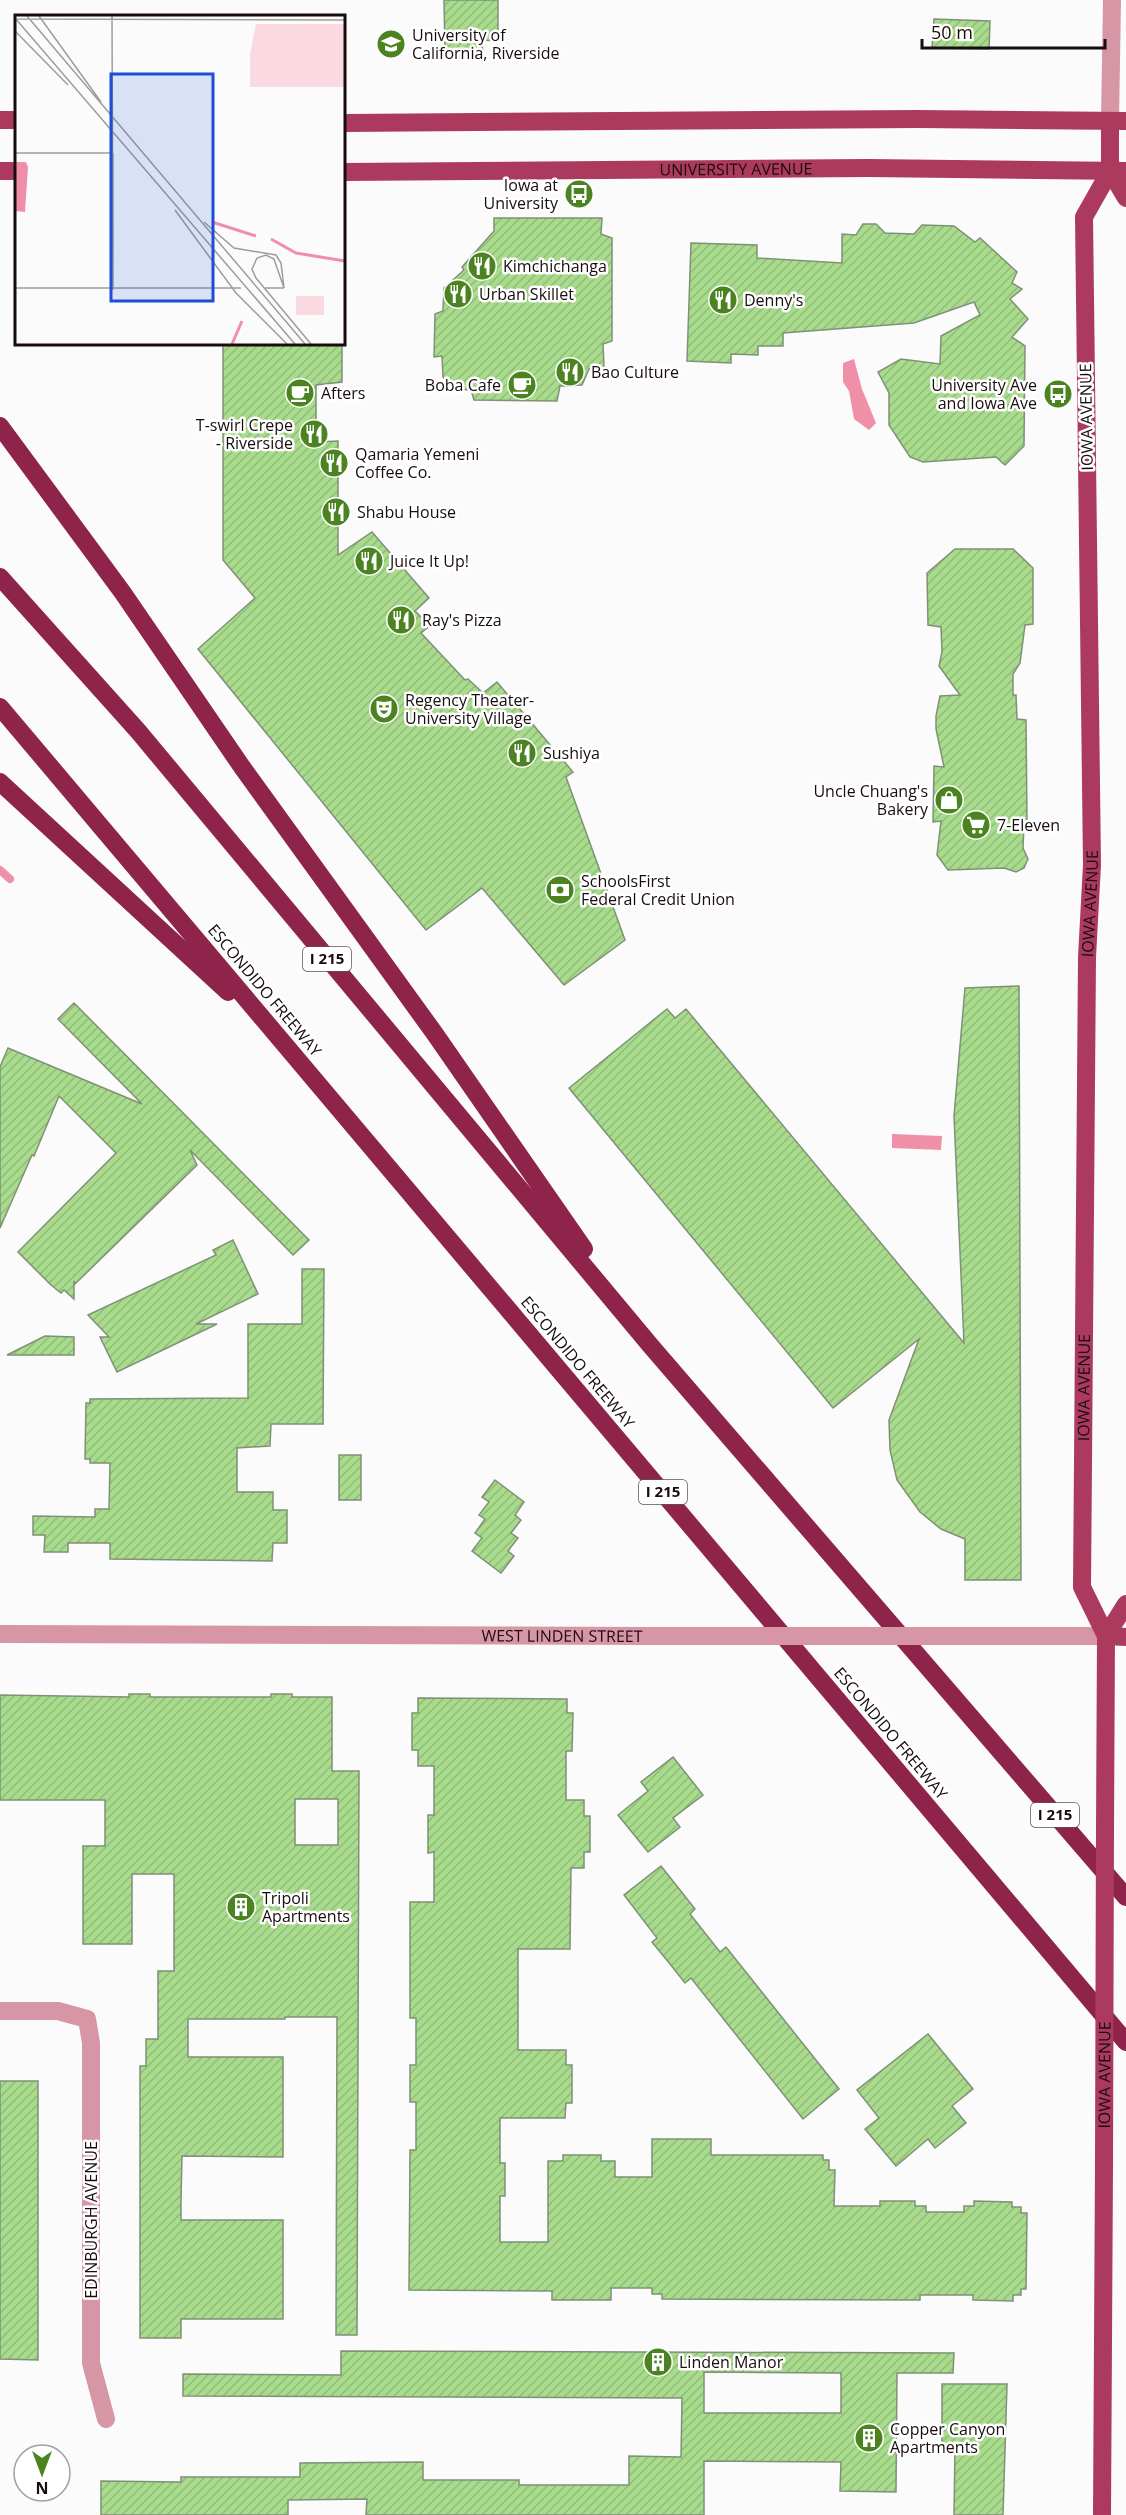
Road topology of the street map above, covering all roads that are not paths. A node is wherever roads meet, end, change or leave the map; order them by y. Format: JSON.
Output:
{"nodes":[{"id":1,"x":1112,"y":0,"type":"edge"},
{"id":2,"x":1118,"y":121,"type":"edge"},
{"id":3,"x":345,"y":123,"type":"edge"},
{"id":4,"x":1118,"y":171,"type":"edge"},
{"id":5,"x":345,"y":172,"type":"edge"},
{"id":6,"x":1126,"y":198,"type":"edge"},
{"id":7,"x":0,"y":426,"type":"edge"},
{"id":8,"x":0,"y":577,"type":"edge"},
{"id":9,"x":0,"y":707,"type":"edge"},
{"id":10,"x":0,"y":782,"type":"edge"},
{"id":11,"x":286,"y":1045,"type":"junction"},
{"id":12,"x":650,"y":1345,"type":"junction"},
{"id":13,"x":1126,"y":1604,"type":"edge"},
{"id":14,"x":0,"y":1634,"type":"edge"},
{"id":15,"x":1106,"y":1636,"type":"junction"},
{"id":16,"x":1126,"y":1637,"type":"edge"},
{"id":17,"x":1126,"y":1897,"type":"edge"},
{"id":18,"x":0,"y":2011,"type":"edge"},
{"id":19,"x":1126,"y":2042,"type":"edge"},
{"id":20,"x":106,"y":2419,"type":"dead end"},
{"id":21,"x":1102,"y":2515,"type":"edge"}],
"edges":[{"from":1,"to":2,"type":"street","name":"IOWA AVENUE"},
{"from":2,"to":3,"type":"main road"},
{"from":2,"to":4,"type":"main road","name":"IOWA AVENUE"},
{"from":4,"to":5,"type":"main road","name":"UNIVERSITY AVENUE"},
{"from":4,"to":6,"type":"main road"},
{"from":4,"to":15,"type":"main road","name":"IOWA AVENUE"},
{"from":7,"to":12,"type":"highway"},
{"from":8,"to":12,"type":"highway","number":"I 215"},
{"from":9,"to":11,"type":"highway","name":"ESCONDIDO FREEWAY","number":"I 215"},
{"from":10,"to":11,"type":"highway"},
{"from":11,"to":19,"type":"highway","name":"ESCONDIDO FREEWAY","number":"I 215"},
{"from":12,"to":17,"type":"highway","number":"I 215"},
{"from":13,"to":15,"type":"main road"},
{"from":14,"to":15,"type":"street","name":"WEST LINDEN STREET","bridge":true},
{"from":15,"to":16,"type":"main road","name":"WEST LINDEN STREET"},
{"from":15,"to":21,"type":"main road","name":"IOWA AVENUE","bridge":true},
{"from":18,"to":20,"type":"street","name":"EDINBURGH AVENUE"}]}
